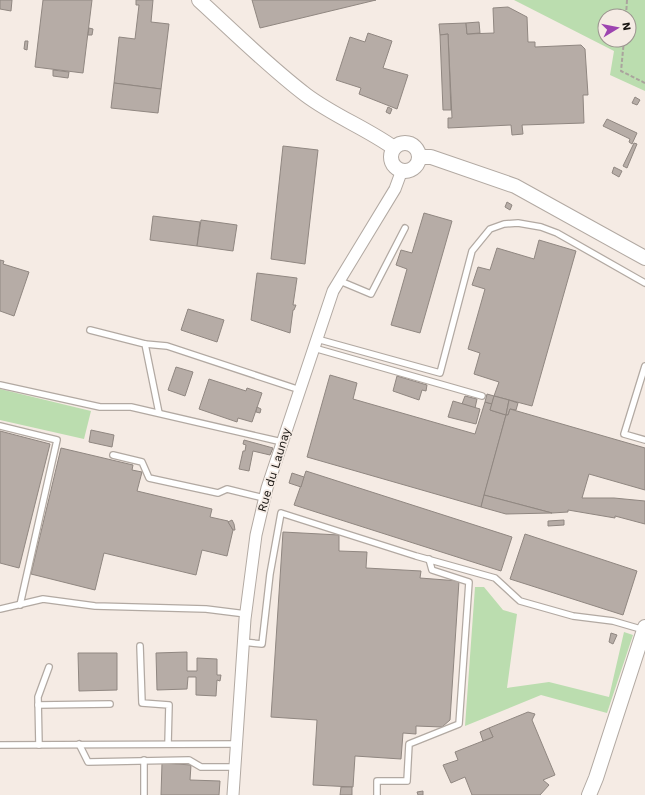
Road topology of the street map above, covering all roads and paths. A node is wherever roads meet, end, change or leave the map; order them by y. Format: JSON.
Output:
{"nodes":[{"id":1,"x":199,"y":0,"type":"edge"},
{"id":2,"x":623,"y":48,"type":"edge"},
{"id":3,"x":645,"y":83,"type":"edge"},
{"id":4,"x":394,"y":148,"type":"junction"},
{"id":5,"x":419,"y":157,"type":"junction"},
{"id":6,"x":402,"y":170,"type":"junction"},
{"id":7,"x":405,"y":228,"type":"dead end"},
{"id":8,"x":645,"y":258,"type":"edge"},
{"id":9,"x":340,"y":281,"type":"junction"},
{"id":10,"x":645,"y":283,"type":"edge"},
{"id":11,"x":90,"y":330,"type":"dead end"},
{"id":12,"x":145,"y":344,"type":"junction"},
{"id":13,"x":316,"y":344,"type":"junction"},
{"id":14,"x":645,"y":366,"type":"edge"},
{"id":15,"x":0,"y":385,"type":"edge"},
{"id":16,"x":300,"y":390,"type":"junction"},
{"id":17,"x":482,"y":396,"type":"dead end"},
{"id":18,"x":159,"y":413,"type":"junction"},
{"id":19,"x":0,"y":426,"type":"edge"},
{"id":20,"x":645,"y":440,"type":"edge"},
{"id":21,"x":282,"y":442,"type":"junction"},
{"id":22,"x":113,"y":456,"type":"dead end"},
{"id":23,"x":264,"y":498,"type":"junction"},
{"id":24,"x":429,"y":559,"type":"junction"},
{"id":25,"x":20,"y":605,"type":"junction"},
{"id":26,"x":0,"y":609,"type":"edge"},
{"id":27,"x":246,"y":614,"type":"junction"},
{"id":28,"x":645,"y":628,"type":"edge"},
{"id":29,"x":243,"y":642,"type":"junction"},
{"id":30,"x":140,"y":646,"type":"dead end"},
{"id":31,"x":49,"y":667,"type":"dead end"},
{"id":32,"x":110,"y":704,"type":"dead end"},
{"id":33,"x":38,"y":706,"type":"junction"},
{"id":34,"x":79,"y":744,"type":"junction"},
{"id":35,"x":168,"y":744,"type":"junction"},
{"id":36,"x":236,"y":744,"type":"junction"},
{"id":37,"x":0,"y":745,"type":"edge"},
{"id":38,"x":39,"y":745,"type":"junction"},
{"id":39,"x":144,"y":760,"type":"junction"},
{"id":40,"x":235,"y":767,"type":"junction"},
{"id":41,"x":144,"y":795,"type":"edge"},
{"id":42,"x":233,"y":795,"type":"edge"},
{"id":43,"x":377,"y":795,"type":"edge"},
{"id":44,"x":589,"y":795,"type":"edge"}],
"edges":[{"from":1,"to":4,"type":"street"},
{"from":2,"to":3,"type":"path"},
{"from":4,"to":5,"type":"street"},
{"from":4,"to":6,"type":"street"},
{"from":5,"to":6,"type":"street"},
{"from":5,"to":8,"type":"street"},
{"from":6,"to":9,"type":"street","name":"Rue du Launay"},
{"from":7,"to":9,"type":"lane"},
{"from":9,"to":13,"type":"street","name":"Rue du Launay"},
{"from":10,"to":13,"type":"lane"},
{"from":11,"to":12,"type":"lane"},
{"from":12,"to":16,"type":"lane"},
{"from":12,"to":18,"type":"lane"},
{"from":13,"to":16,"type":"street","name":"Rue du Launay"},
{"from":13,"to":17,"type":"lane"},
{"from":14,"to":20,"type":"lane"},
{"from":15,"to":18,"type":"lane"},
{"from":16,"to":21,"type":"street","name":"Rue du Launay"},
{"from":18,"to":21,"type":"lane"},
{"from":19,"to":25,"type":"lane"},
{"from":21,"to":23,"type":"street","name":"Rue du Launay"},
{"from":22,"to":23,"type":"lane"},
{"from":23,"to":27,"type":"street","name":"Rue du Launay"},
{"from":24,"to":28,"type":"lane"},
{"from":24,"to":29,"type":"lane"},
{"from":24,"to":43,"type":"lane"},
{"from":25,"to":26,"type":"lane"},
{"from":25,"to":27,"type":"lane"},
{"from":27,"to":29,"type":"street","name":"Rue du Launay"},
{"from":28,"to":44,"type":"street"},
{"from":29,"to":36,"type":"street","name":"Rue du Launay"},
{"from":30,"to":35,"type":"lane"},
{"from":31,"to":33,"type":"lane"},
{"from":32,"to":33,"type":"lane"},
{"from":33,"to":38,"type":"lane"},
{"from":34,"to":35,"type":"lane"},
{"from":34,"to":38,"type":"lane"},
{"from":34,"to":39,"type":"lane"},
{"from":35,"to":36,"type":"lane"},
{"from":36,"to":40,"type":"street","name":"Rue du Launay"},
{"from":37,"to":38,"type":"lane"},
{"from":39,"to":40,"type":"lane"},
{"from":39,"to":41,"type":"lane"},
{"from":40,"to":42,"type":"street","name":"Rue du Launay"}]}
